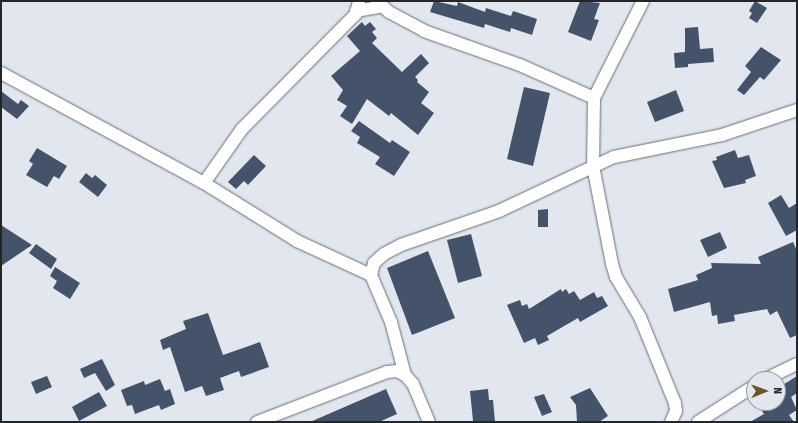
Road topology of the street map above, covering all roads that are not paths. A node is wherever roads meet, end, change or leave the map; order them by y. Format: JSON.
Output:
{"nodes":[{"id":1,"x":643,"y":1,"type":"edge"},
{"id":2,"x":380,"y":4,"type":"edge"},
{"id":3,"x":358,"y":6,"type":"edge"},
{"id":4,"x":1,"y":73,"type":"edge"},
{"id":5,"x":594,"y":98,"type":"junction"},
{"id":6,"x":797,"y":110,"type":"edge"},
{"id":7,"x":593,"y":166,"type":"junction"},
{"id":8,"x":204,"y":183,"type":"junction"},
{"id":9,"x":371,"y":275,"type":"junction"},
{"id":10,"x":797,"y":364,"type":"edge"},
{"id":11,"x":783,"y":371,"type":"edge"},
{"id":12,"x":405,"y":375,"type":"junction"},
{"id":13,"x":746,"y":391,"type":"edge"},
{"id":14,"x":257,"y":422,"type":"edge"},
{"id":15,"x":429,"y":422,"type":"edge"},
{"id":16,"x":671,"y":422,"type":"edge"},
{"id":17,"x":698,"y":422,"type":"edge"}],
"edges":[{"from":1,"to":5,"type":"street"},
{"from":2,"to":3,"type":"street"},
{"from":2,"to":5,"type":"street"},
{"from":3,"to":8,"type":"street"},
{"from":4,"to":8,"type":"street"},
{"from":5,"to":7,"type":"street"},
{"from":6,"to":7,"type":"street"},
{"from":7,"to":9,"type":"street"},
{"from":7,"to":16,"type":"street"},
{"from":8,"to":9,"type":"street"},
{"from":9,"to":12,"type":"street"},
{"from":10,"to":11,"type":"street"},
{"from":12,"to":14,"type":"street"},
{"from":12,"to":15,"type":"street"},
{"from":13,"to":17,"type":"street"}]}
